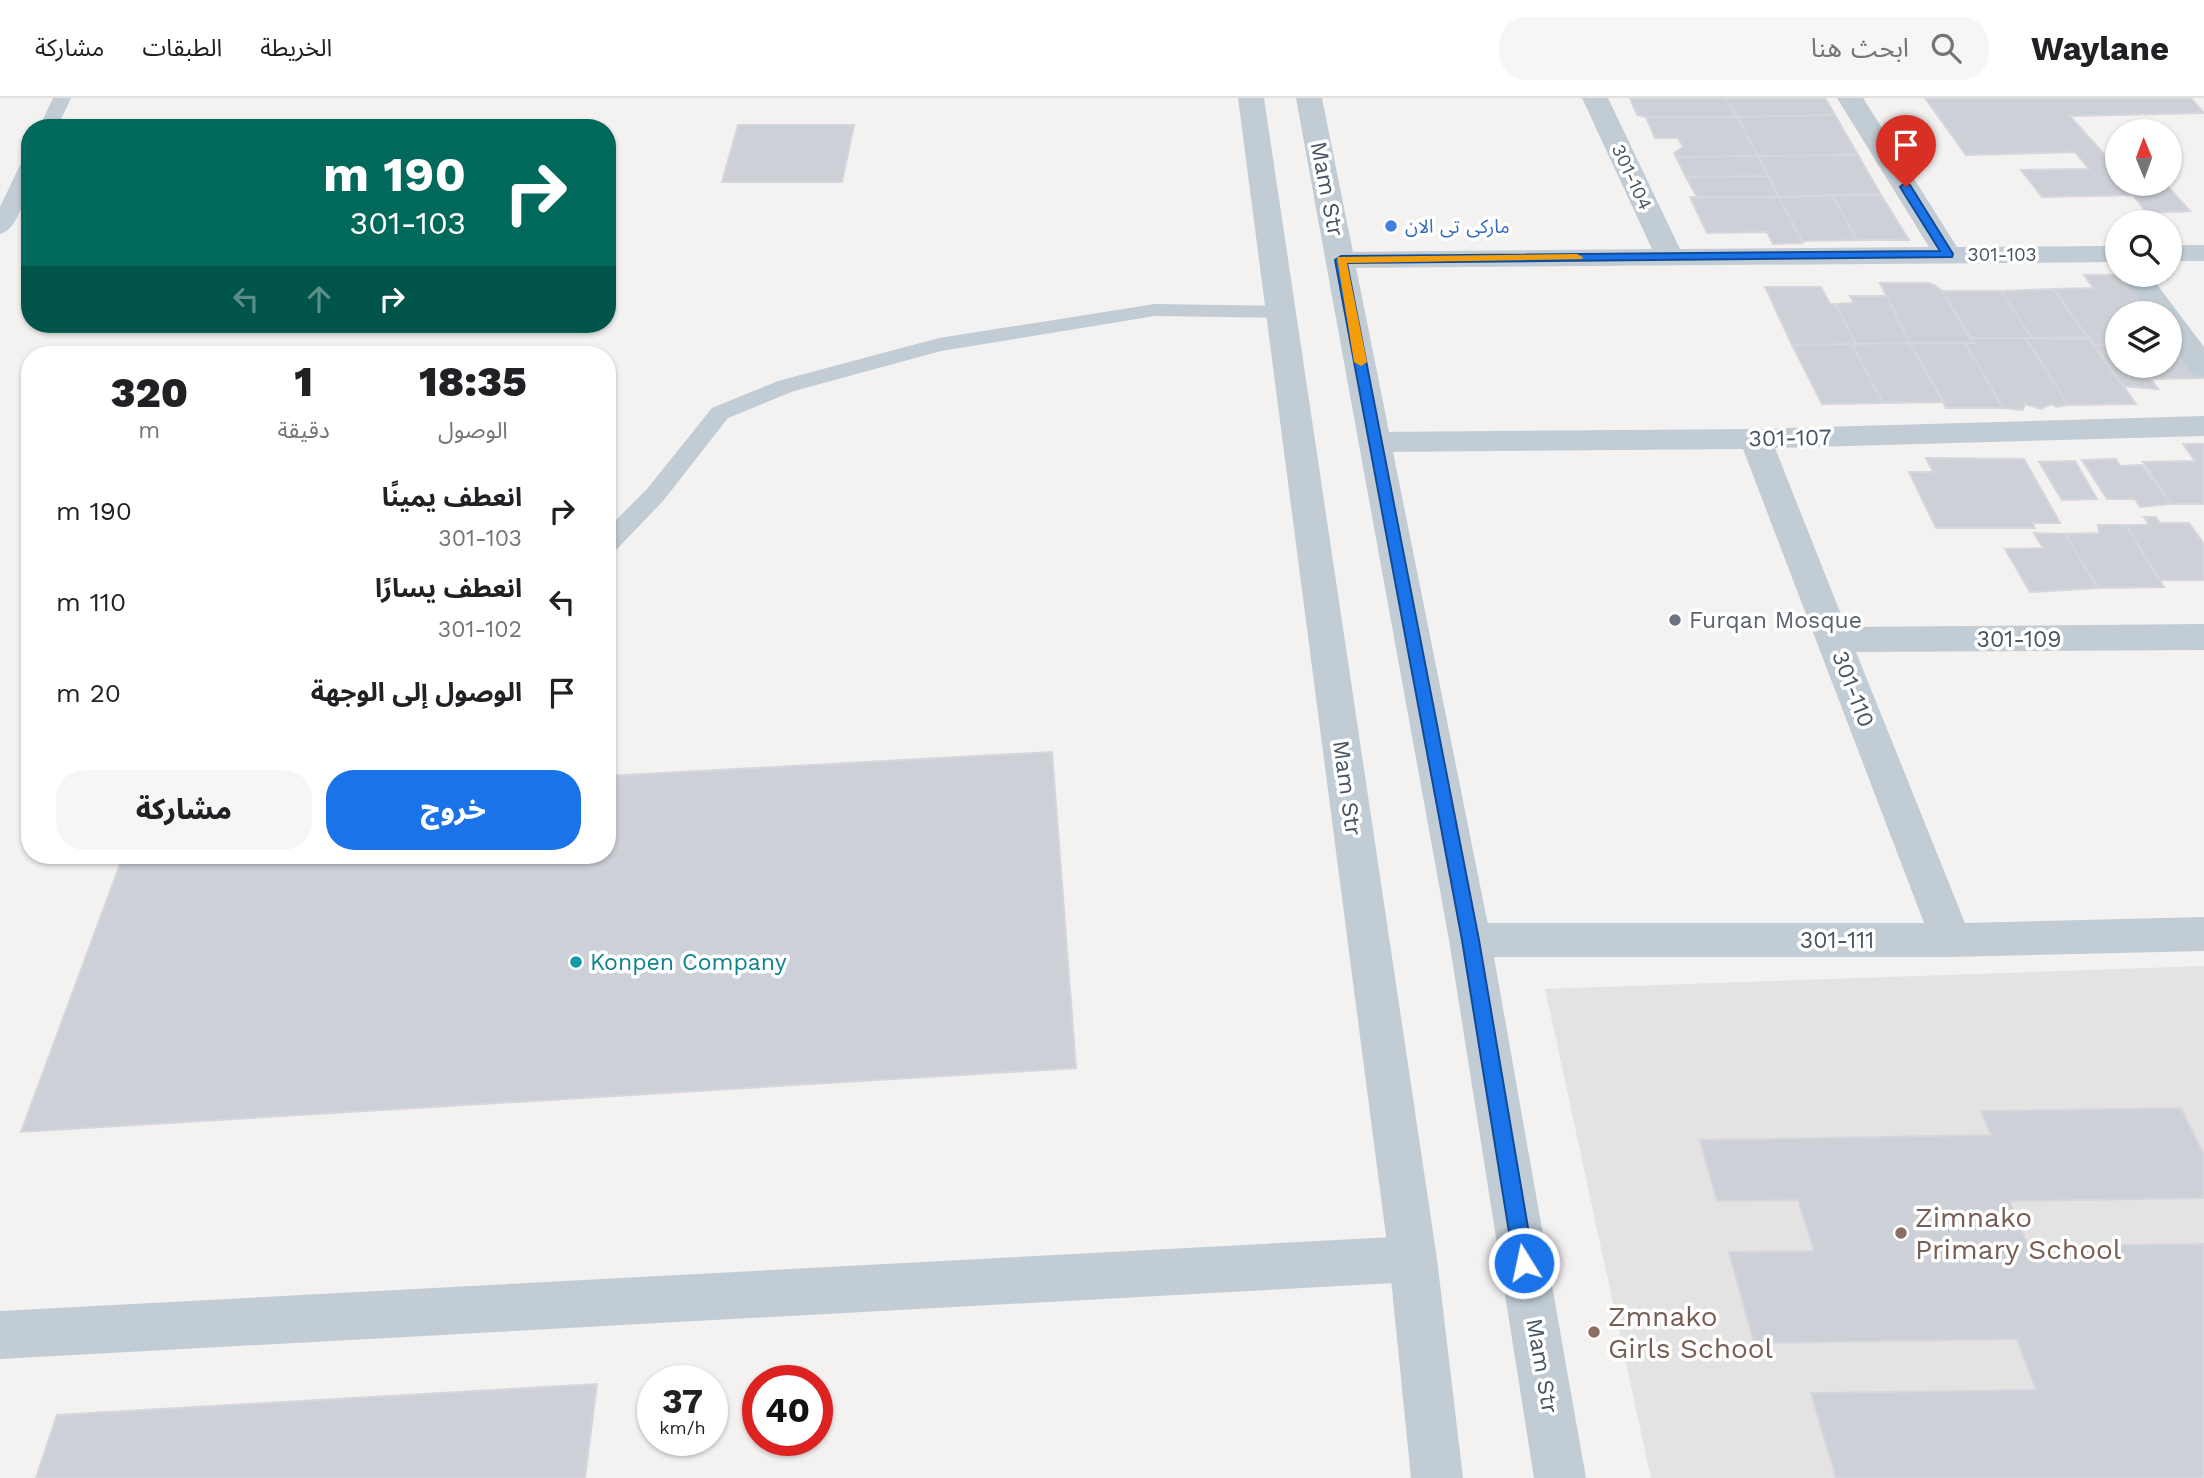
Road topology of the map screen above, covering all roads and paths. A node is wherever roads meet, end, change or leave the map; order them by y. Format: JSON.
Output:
{"nodes":[{"id":1,"x":62,"y":98,"type":"edge"},
{"id":2,"x":1251,"y":98,"type":"edge"},
{"id":3,"x":1309,"y":98,"type":"edge"},
{"id":4,"x":1595,"y":98,"type":"edge"},
{"id":5,"x":1850,"y":98,"type":"edge"},
{"id":6,"x":52,"y":119,"type":"edge"},
{"id":7,"x":21,"y":184,"type":"edge"},
{"id":8,"x":0,"y":228,"type":"edge"},
{"id":9,"x":2182,"y":253,"type":"edge"},
{"id":10,"x":2204,"y":253,"type":"edge"},
{"id":11,"x":1948,"y":254,"type":"junction"},
{"id":12,"x":2105,"y":254,"type":"edge"},
{"id":13,"x":1669,"y":256,"type":"junction"},
{"id":14,"x":1341,"y":260,"type":"junction"},
{"id":15,"x":2144,"y":287,"type":"edge"},
{"id":16,"x":2155,"y":301,"type":"edge"},
{"id":17,"x":1280,"y":312,"type":"junction"},
{"id":18,"x":2182,"y":338,"type":"edge"},
{"id":19,"x":2204,"y":368,"type":"edge"},
{"id":20,"x":2204,"y":426,"type":"edge"},
{"id":21,"x":1755,"y":439,"type":"junction"},
{"id":22,"x":1376,"y":442,"type":"junction"},
{"id":23,"x":616,"y":535,"type":"edge"},
{"id":24,"x":2204,"y":637,"type":"edge"},
{"id":25,"x":1834,"y":640,"type":"junction"},
{"id":26,"x":2204,"y":934,"type":"edge"},
{"id":27,"x":1470,"y":940,"type":"junction"},
{"id":28,"x":1951,"y":940,"type":"junction"},
{"id":29,"x":1413,"y":1259,"type":"junction"},
{"id":30,"x":0,"y":1335,"type":"edge"},
{"id":31,"x":1437,"y":1478,"type":"edge"},
{"id":32,"x":1560,"y":1478,"type":"edge"}],
"edges":[{"from":1,"to":6,"type":"lane"},
{"from":2,"to":17,"type":"street","name":"Mam Str"},
{"from":3,"to":14,"type":"street","name":"Mam Str"},
{"from":4,"to":13,"type":"street","name":"301-104"},
{"from":5,"to":11,"type":"street"},
{"from":7,"to":8,"type":"lane"},
{"from":9,"to":10,"type":"street"},
{"from":11,"to":12,"type":"street","name":"301-103"},
{"from":11,"to":13,"type":"street","name":"301-103"},
{"from":13,"to":14,"type":"street","name":"301-103"},
{"from":14,"to":22,"type":"street","name":"Mam Str"},
{"from":15,"to":16,"type":"street"},
{"from":17,"to":23,"type":"lane"},
{"from":17,"to":29,"type":"street","name":"Mam Str"},
{"from":18,"to":19,"type":"street"},
{"from":20,"to":21,"type":"street","name":"301-107"},
{"from":21,"to":22,"type":"street","name":"301-107"},
{"from":21,"to":25,"type":"street","name":"301-110"},
{"from":22,"to":27,"type":"street","name":"Mam Str"},
{"from":24,"to":25,"type":"street","name":"301-109"},
{"from":25,"to":28,"type":"street","name":"301-110"},
{"from":26,"to":28,"type":"street","name":"301-111"},
{"from":27,"to":28,"type":"street","name":"301-111"},
{"from":27,"to":32,"type":"street","name":"Mam Str"},
{"from":29,"to":30,"type":"street"},
{"from":29,"to":31,"type":"street","name":"Mam Str"}]}
